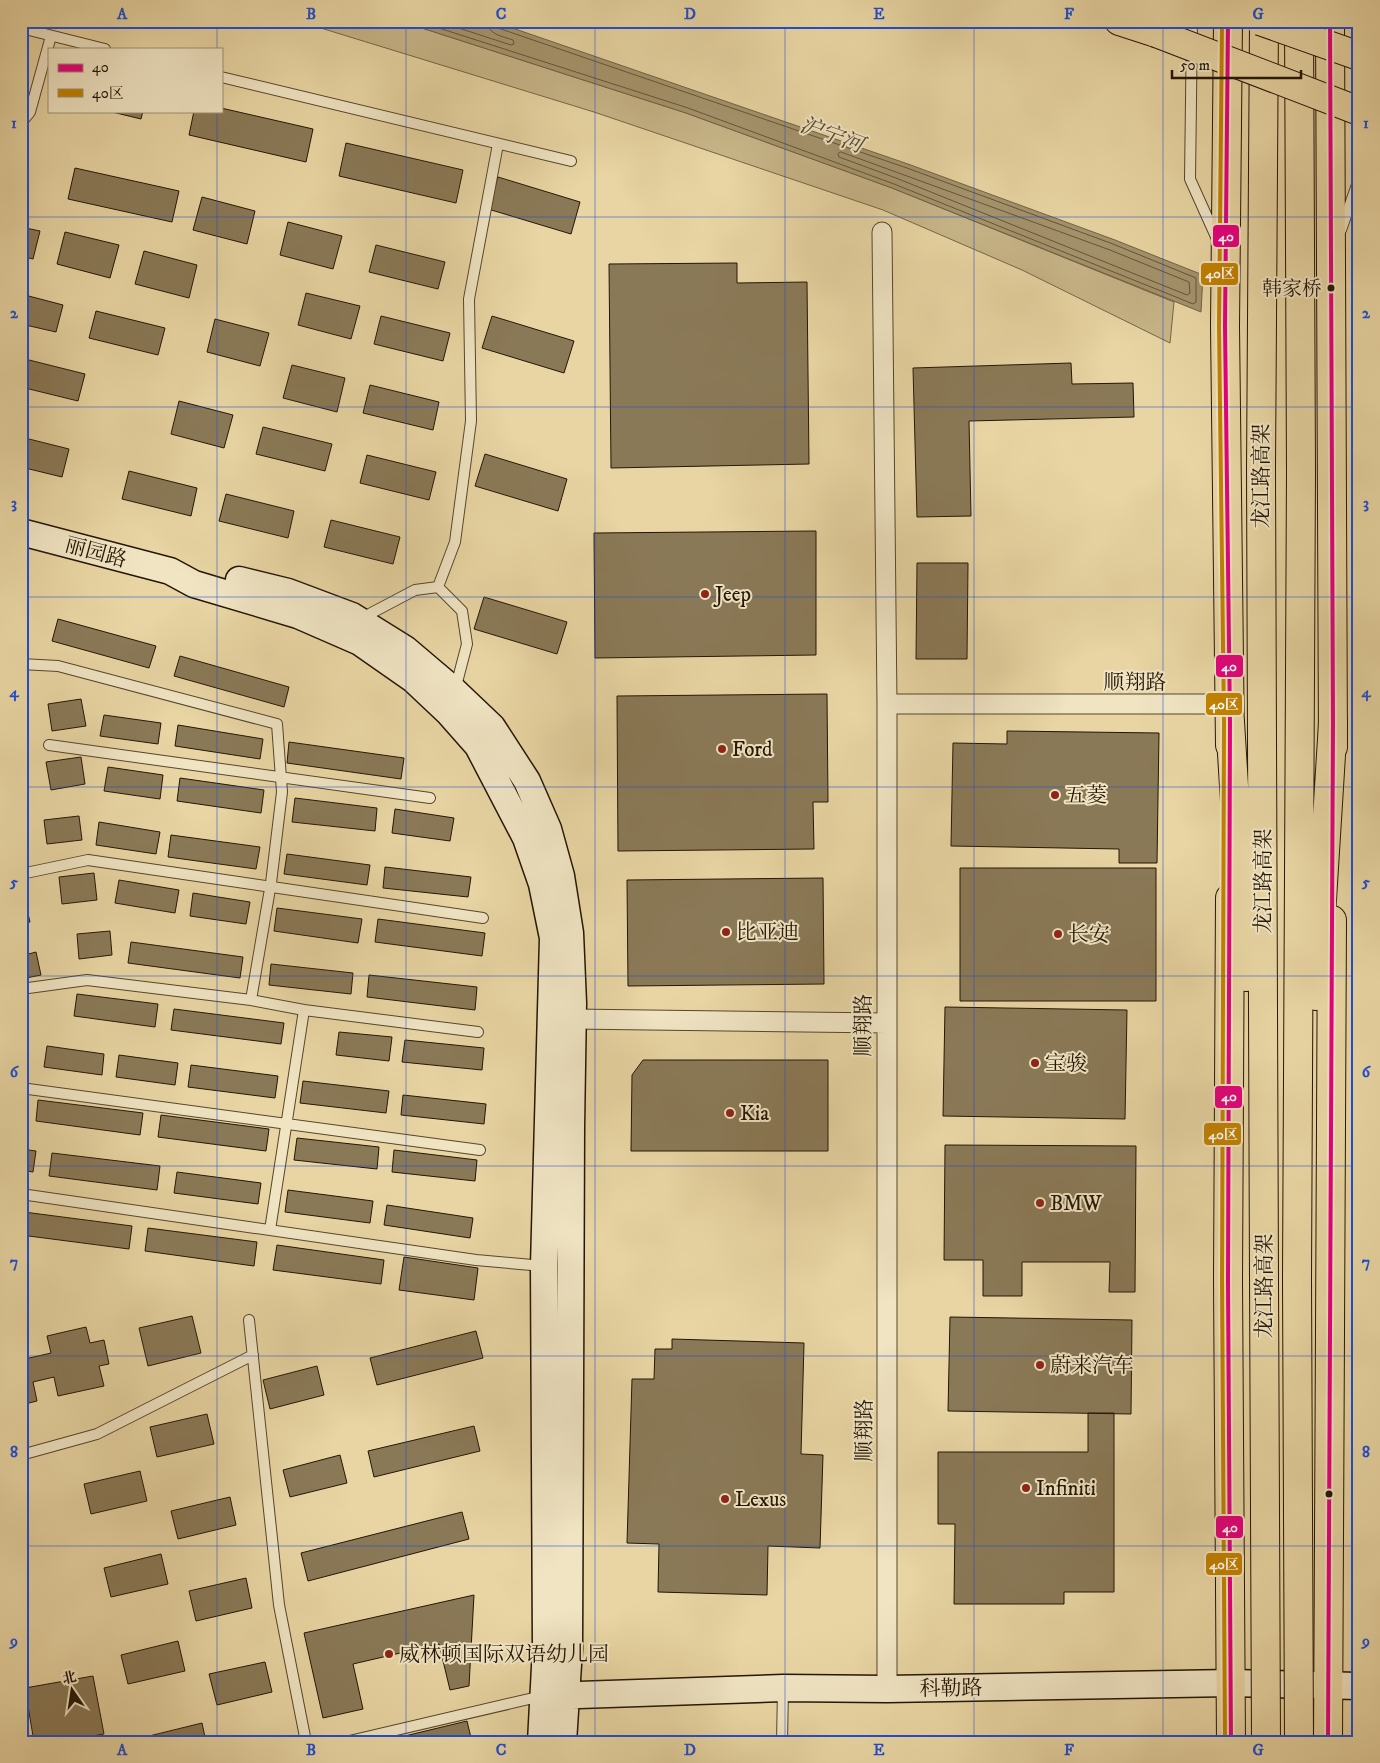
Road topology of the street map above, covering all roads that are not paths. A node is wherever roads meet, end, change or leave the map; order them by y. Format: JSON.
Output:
{"nodes":[{"id":1,"x":1118,"y":21,"type":"edge"},
{"id":2,"x":1192,"y":21,"type":"edge"},
{"id":3,"x":1228,"y":21,"type":"edge"},
{"id":4,"x":1260,"y":21,"type":"edge"},
{"id":5,"x":1264,"y":21,"type":"edge"},
{"id":6,"x":1300,"y":21,"type":"edge"},
{"id":7,"x":1330,"y":21,"type":"edge"},
{"id":8,"x":21,"y":28,"type":"edge"},
{"id":9,"x":51,"y":36,"type":"junction"},
{"id":10,"x":101,"y":48,"type":"edge"},
{"id":11,"x":1359,"y":56,"type":"edge"},
{"id":12,"x":222,"y":77,"type":"edge"},
{"id":13,"x":1359,"y":111,"type":"edge"},
{"id":14,"x":21,"y":123,"type":"edge"},
{"id":15,"x":498,"y":144,"type":"junction"},
{"id":16,"x":572,"y":161,"type":"dead end"},
{"id":17,"x":1359,"y":179,"type":"edge"},
{"id":18,"x":882,"y":232,"type":"dead end"},
{"id":19,"x":1332,"y":254,"type":"junction"},
{"id":20,"x":1225,"y":258,"type":"junction"},
{"id":21,"x":21,"y":532,"type":"edge"},
{"id":22,"x":170,"y":571,"type":"junction"},
{"id":23,"x":438,"y":588,"type":"junction"},
{"id":24,"x":358,"y":620,"type":"junction"},
{"id":25,"x":21,"y":664,"type":"edge"},
{"id":26,"x":455,"y":691,"type":"junction"},
{"id":27,"x":887,"y":704,"type":"junction"},
{"id":28,"x":1230,"y":713,"type":"junction"},
{"id":29,"x":1333,"y":723,"type":"junction"},
{"id":30,"x":49,"y":745,"type":"dead end"},
{"id":31,"x":281,"y":777,"type":"junction"},
{"id":32,"x":430,"y":798,"type":"dead end"},
{"id":33,"x":21,"y":874,"type":"edge"},
{"id":34,"x":270,"y":887,"type":"junction"},
{"id":35,"x":483,"y":918,"type":"dead end"},
{"id":36,"x":21,"y":989,"type":"edge"},
{"id":37,"x":251,"y":1000,"type":"junction"},
{"id":38,"x":304,"y":1010,"type":"junction"},
{"id":39,"x":572,"y":1019,"type":"junction"},
{"id":40,"x":886,"y":1023,"type":"junction"},
{"id":41,"x":478,"y":1032,"type":"dead end"},
{"id":42,"x":21,"y":1088,"type":"edge"},
{"id":43,"x":286,"y":1124,"type":"junction"},
{"id":44,"x":480,"y":1150,"type":"dead end"},
{"id":45,"x":21,"y":1194,"type":"edge"},
{"id":46,"x":270,"y":1230,"type":"junction"},
{"id":47,"x":544,"y":1266,"type":"junction"},
{"id":48,"x":1264,"y":1278,"type":"junction"},
{"id":49,"x":1297,"y":1279,"type":"junction"},
{"id":50,"x":250,"y":1320,"type":"dead end"},
{"id":51,"x":253,"y":1355,"type":"junction"},
{"id":52,"x":21,"y":1455,"type":"edge"},
{"id":53,"x":1231,"y":1683,"type":"junction"},
{"id":54,"x":1328,"y":1686,"type":"junction"},
{"id":55,"x":1359,"y":1686,"type":"edge"},
{"id":56,"x":783,"y":1688,"type":"junction"},
{"id":57,"x":887,"y":1689,"type":"junction"},
{"id":58,"x":554,"y":1695,"type":"junction"},
{"id":59,"x":306,"y":1742,"type":"edge"},
{"id":60,"x":345,"y":1742,"type":"edge"},
{"id":61,"x":541,"y":1742,"type":"edge"},
{"id":62,"x":563,"y":1742,"type":"edge"},
{"id":63,"x":782,"y":1742,"type":"edge"},
{"id":64,"x":1231,"y":1742,"type":"edge"},
{"id":65,"x":1266,"y":1742,"type":"edge"},
{"id":66,"x":1298,"y":1742,"type":"edge"},
{"id":67,"x":1328,"y":1742,"type":"edge"}],
"edges":[{"from":1,"to":13,"type":"main road","bridge":true},
{"from":2,"to":20,"type":"lane"},
{"from":3,"to":20,"type":"main road"},
{"from":4,"to":11,"type":"main road","bridge":true},
{"from":5,"to":48,"type":"main road","name":"龙江路高架"},
{"from":6,"to":49,"type":"main road","name":"龙江路高架"},
{"from":7,"to":19,"type":"main road"},
{"from":8,"to":9,"type":"lane"},
{"from":9,"to":10,"type":"lane"},
{"from":9,"to":14,"type":"lane"},
{"from":12,"to":15,"type":"lane"},
{"from":15,"to":16,"type":"lane"},
{"from":15,"to":23,"type":"lane"},
{"from":17,"to":19,"type":"lane"},
{"from":18,"to":27,"type":"street"},
{"from":19,"to":29,"type":"main road"},
{"from":20,"to":28,"type":"main road"},
{"from":21,"to":22,"type":"street","name":"丽园路"},
{"from":22,"to":24,"type":"street"},
{"from":22,"to":47,"type":"street"},
{"from":23,"to":24,"type":"lane"},
{"from":23,"to":26,"type":"lane"},
{"from":24,"to":26,"type":"street"},
{"from":25,"to":31,"type":"lane"},
{"from":26,"to":39,"type":"street"},
{"from":27,"to":28,"type":"street","name":"顺翔路"},
{"from":27,"to":40,"type":"street","name":"顺翔路"},
{"from":28,"to":48,"type":"main road"},
{"from":28,"to":53,"type":"main road"},
{"from":29,"to":49,"type":"main road"},
{"from":29,"to":54,"type":"main road"},
{"from":30,"to":31,"type":"lane"},
{"from":31,"to":32,"type":"lane"},
{"from":31,"to":34,"type":"lane"},
{"from":33,"to":34,"type":"lane"},
{"from":34,"to":35,"type":"lane"},
{"from":34,"to":37,"type":"lane"},
{"from":36,"to":37,"type":"lane"},
{"from":37,"to":38,"type":"lane"},
{"from":38,"to":41,"type":"lane"},
{"from":38,"to":43,"type":"lane"},
{"from":39,"to":40,"type":"street"},
{"from":39,"to":58,"type":"street"},
{"from":40,"to":57,"type":"street","name":"顺翔路"},
{"from":42,"to":43,"type":"lane"},
{"from":43,"to":44,"type":"lane"},
{"from":43,"to":46,"type":"lane"},
{"from":45,"to":46,"type":"lane"},
{"from":46,"to":47,"type":"lane"},
{"from":47,"to":58,"type":"street"},
{"from":48,"to":65,"type":"main road","name":"龙江路高架","bridge":true},
{"from":49,"to":66,"type":"main road","name":"龙江路高架","bridge":true},
{"from":50,"to":51,"type":"lane"},
{"from":51,"to":52,"type":"lane"},
{"from":51,"to":59,"type":"lane"},
{"from":53,"to":54,"type":"street","name":"科勒路"},
{"from":53,"to":57,"type":"street","name":"科勒路"},
{"from":53,"to":64,"type":"main road"},
{"from":54,"to":55,"type":"street","name":"科勒路"},
{"from":54,"to":67,"type":"main road"},
{"from":56,"to":57,"type":"street","name":"科勒路"},
{"from":56,"to":58,"type":"street","name":"科勒路"},
{"from":56,"to":63,"type":"lane"},
{"from":58,"to":60,"type":"lane"},
{"from":58,"to":61,"type":"street"},
{"from":58,"to":62,"type":"street"}]}
